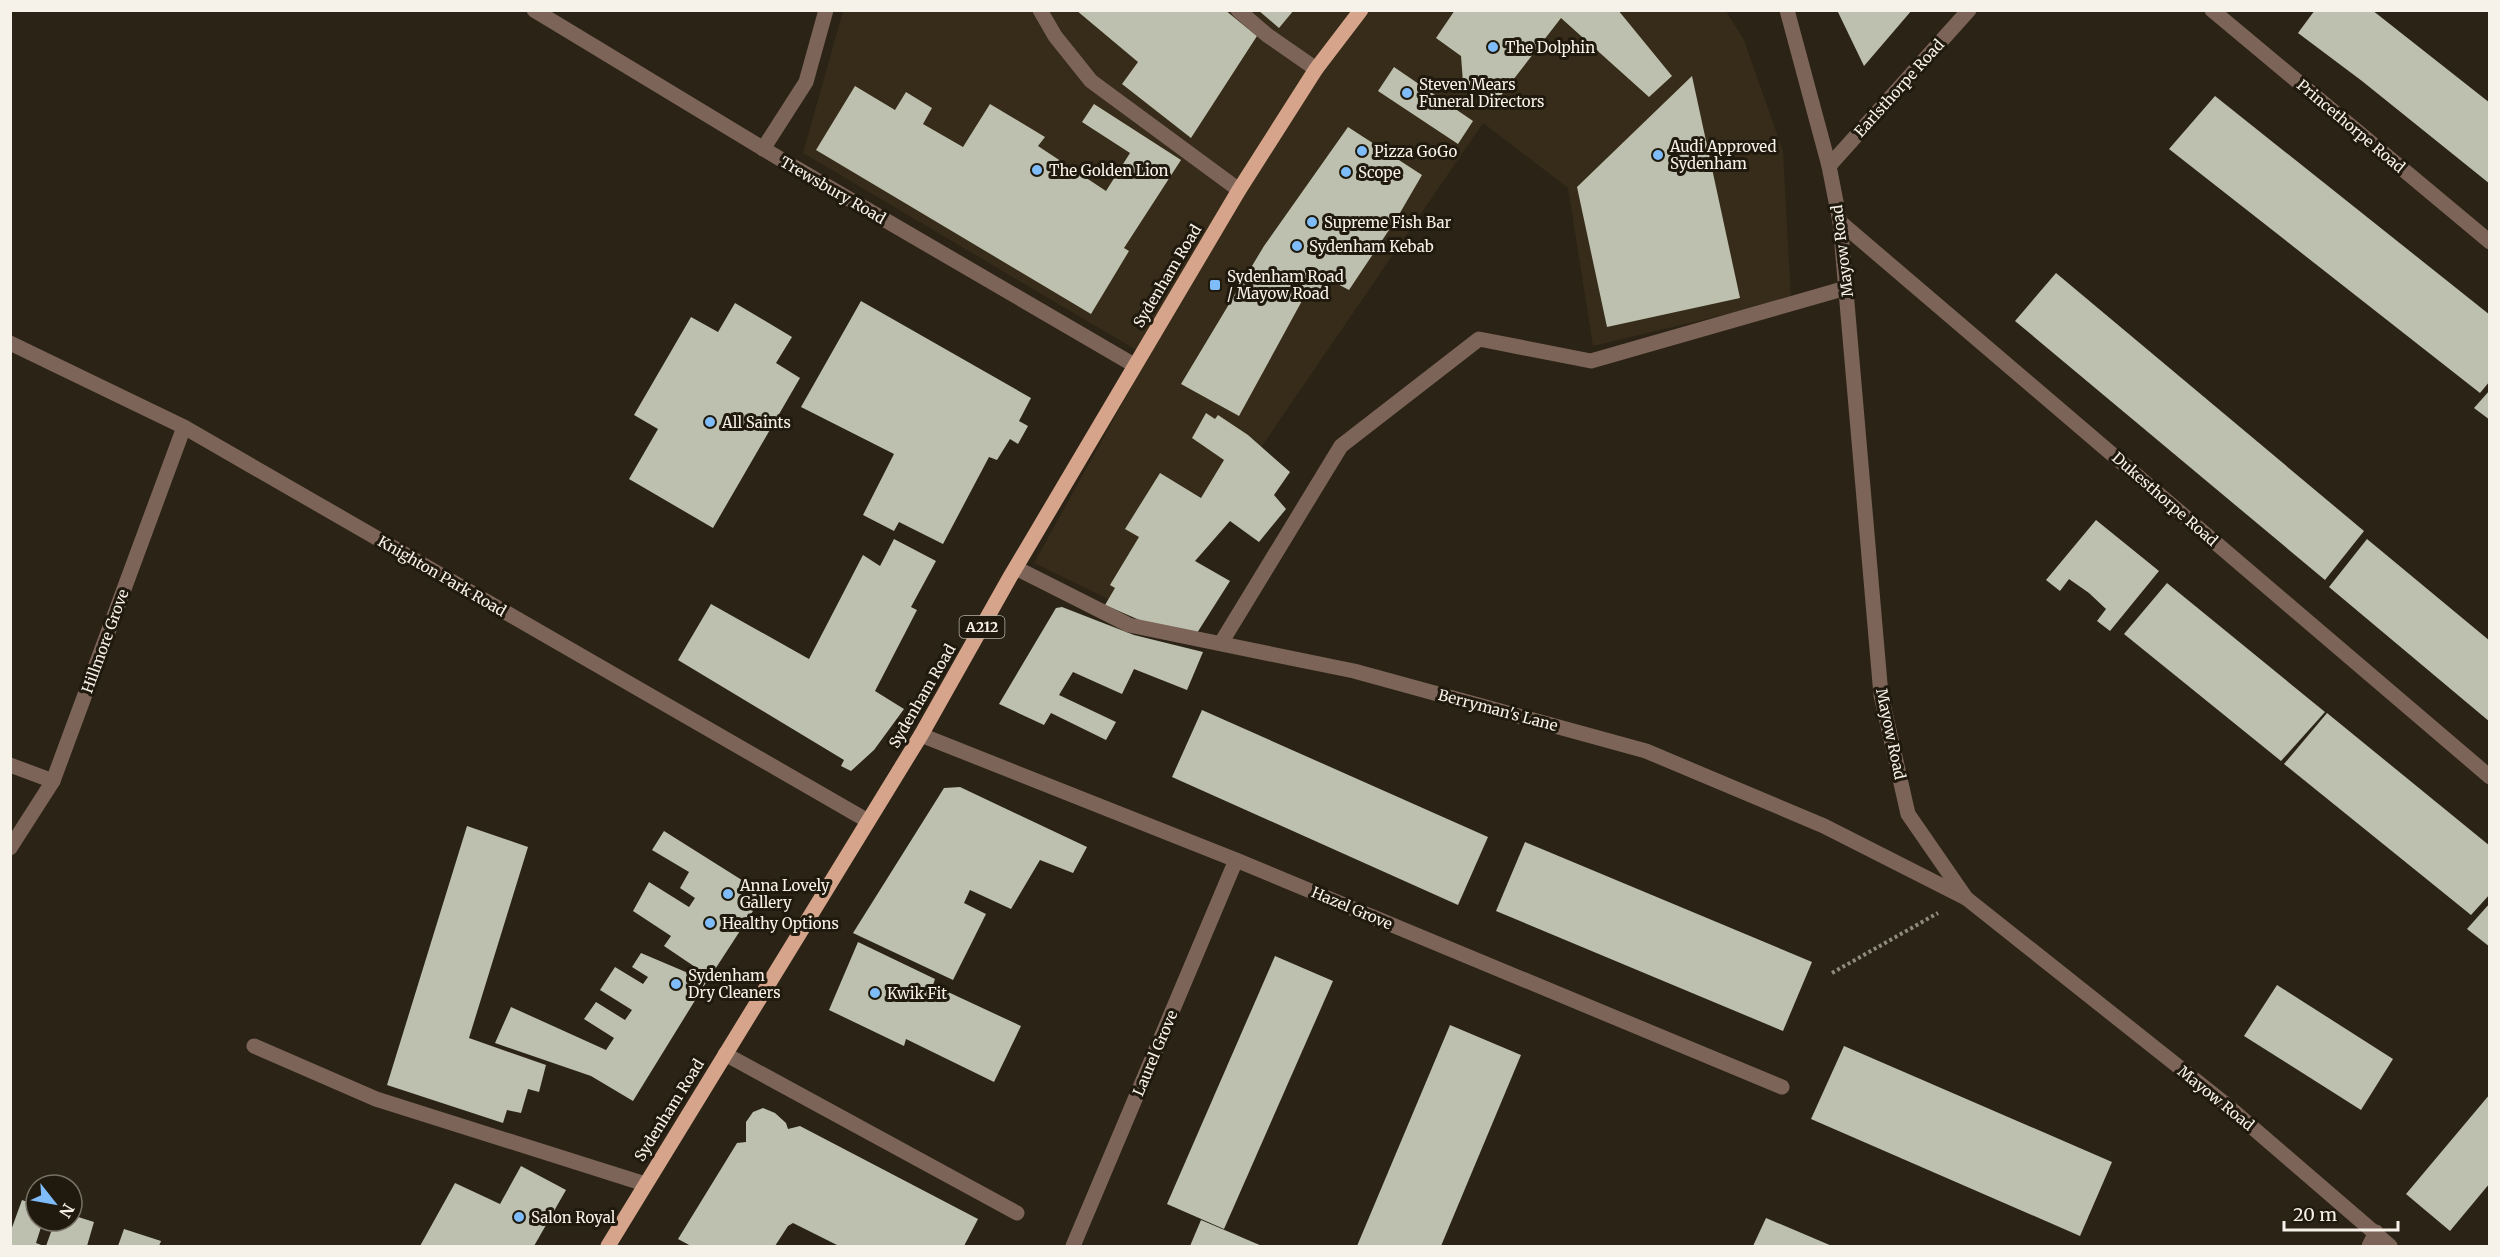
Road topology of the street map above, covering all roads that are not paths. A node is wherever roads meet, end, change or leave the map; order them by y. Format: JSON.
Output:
{"nodes":[{"id":1,"x":534,"y":10,"type":"edge"},
{"id":2,"x":826,"y":10,"type":"edge"},
{"id":3,"x":1041,"y":10,"type":"edge"},
{"id":4,"x":1238,"y":10,"type":"edge"},
{"id":5,"x":1361,"y":10,"type":"edge"},
{"id":6,"x":1787,"y":10,"type":"edge"},
{"id":7,"x":1969,"y":10,"type":"edge"},
{"id":8,"x":2212,"y":10,"type":"edge"},
{"id":9,"x":1316,"y":69,"type":"junction"},
{"id":10,"x":763,"y":149,"type":"junction"},
{"id":11,"x":1829,"y":166,"type":"junction"},
{"id":12,"x":1239,"y":190,"type":"junction"},
{"id":13,"x":1840,"y":222,"type":"junction"},
{"id":14,"x":2490,"y":242,"type":"edge"},
{"id":15,"x":1846,"y":288,"type":"junction"},
{"id":16,"x":10,"y":343,"type":"edge"},
{"id":17,"x":1134,"y":365,"type":"junction"},
{"id":18,"x":184,"y":427,"type":"junction"},
{"id":19,"x":1016,"y":568,"type":"junction"},
{"id":20,"x":1221,"y":644,"type":"junction"},
{"id":21,"x":921,"y":735,"type":"junction"},
{"id":22,"x":10,"y":765,"type":"edge"},
{"id":23,"x":2490,"y":777,"type":"edge"},
{"id":24,"x":53,"y":781,"type":"junction"},
{"id":25,"x":868,"y":822,"type":"junction"},
{"id":26,"x":10,"y":848,"type":"edge"},
{"id":27,"x":1236,"y":860,"type":"junction"},
{"id":28,"x":1966,"y":898,"type":"junction"},
{"id":29,"x":254,"y":1046,"type":"dead end"},
{"id":30,"x":725,"y":1054,"type":"junction"},
{"id":31,"x":1782,"y":1087,"type":"dead end"},
{"id":32,"x":645,"y":1184,"type":"junction"},
{"id":33,"x":1017,"y":1213,"type":"dead end"},
{"id":34,"x":2376,"y":1232,"type":"junction"},
{"id":35,"x":608,"y":1246,"type":"edge"},
{"id":36,"x":1073,"y":1246,"type":"edge"},
{"id":37,"x":2368,"y":1246,"type":"edge"},
{"id":38,"x":2390,"y":1246,"type":"edge"}],
"edges":[{"from":1,"to":10,"type":"street","name":"Trewsbury Road"},
{"from":2,"to":10,"type":"street"},
{"from":3,"to":12,"type":"street"},
{"from":4,"to":9,"type":"street"},
{"from":5,"to":9,"type":"main road","name":"Sydenham Road","number":"A212"},
{"from":6,"to":11,"type":"street","name":"Mayow Road"},
{"from":7,"to":11,"type":"street","name":"Earlsthorpe Road"},
{"from":8,"to":14,"type":"street","name":"Princethorpe Road"},
{"from":9,"to":12,"type":"main road","name":"Sydenham Road","number":"A212"},
{"from":10,"to":17,"type":"street","name":"Trewsbury Road"},
{"from":11,"to":13,"type":"street","name":"Mayow Road"},
{"from":12,"to":17,"type":"main road","name":"Sydenham Road","number":"A212"},
{"from":13,"to":15,"type":"street","name":"Mayow Road"},
{"from":13,"to":23,"type":"street","name":"Dukesthorpe Road"},
{"from":15,"to":20,"type":"street"},
{"from":15,"to":28,"type":"street","name":"Mayow Road"},
{"from":16,"to":18,"type":"street","name":"Knighton Park Road"},
{"from":17,"to":19,"type":"main road","name":"Sydenham Road","number":"A212"},
{"from":18,"to":24,"type":"street","name":"Hillmore Grove"},
{"from":18,"to":25,"type":"street","name":"Knighton Park Road"},
{"from":19,"to":20,"type":"street","name":"Berryman's Lane"},
{"from":19,"to":21,"type":"main road","name":"Sydenham Road","number":"A212"},
{"from":20,"to":28,"type":"street","name":"Berryman's Lane"},
{"from":21,"to":25,"type":"main road","name":"Sydenham Road","number":"A212"},
{"from":21,"to":27,"type":"street","name":"Hazel Grove"},
{"from":22,"to":24,"type":"street"},
{"from":24,"to":26,"type":"street","name":"Hillmore Grove"},
{"from":25,"to":30,"type":"main road","name":"Sydenham Road","number":"A212"},
{"from":27,"to":31,"type":"street","name":"Hazel Grove"},
{"from":27,"to":36,"type":"street","name":"Laurel Grove"},
{"from":28,"to":34,"type":"street","name":"Mayow Road"},
{"from":29,"to":32,"type":"street"},
{"from":30,"to":32,"type":"main road","name":"Sydenham Road","number":"A212"},
{"from":30,"to":33,"type":"street"},
{"from":32,"to":35,"type":"main road","name":"Sydenham Road","number":"A212"},
{"from":34,"to":37,"type":"street"},
{"from":34,"to":38,"type":"street","name":"Mayow Road"}]}
